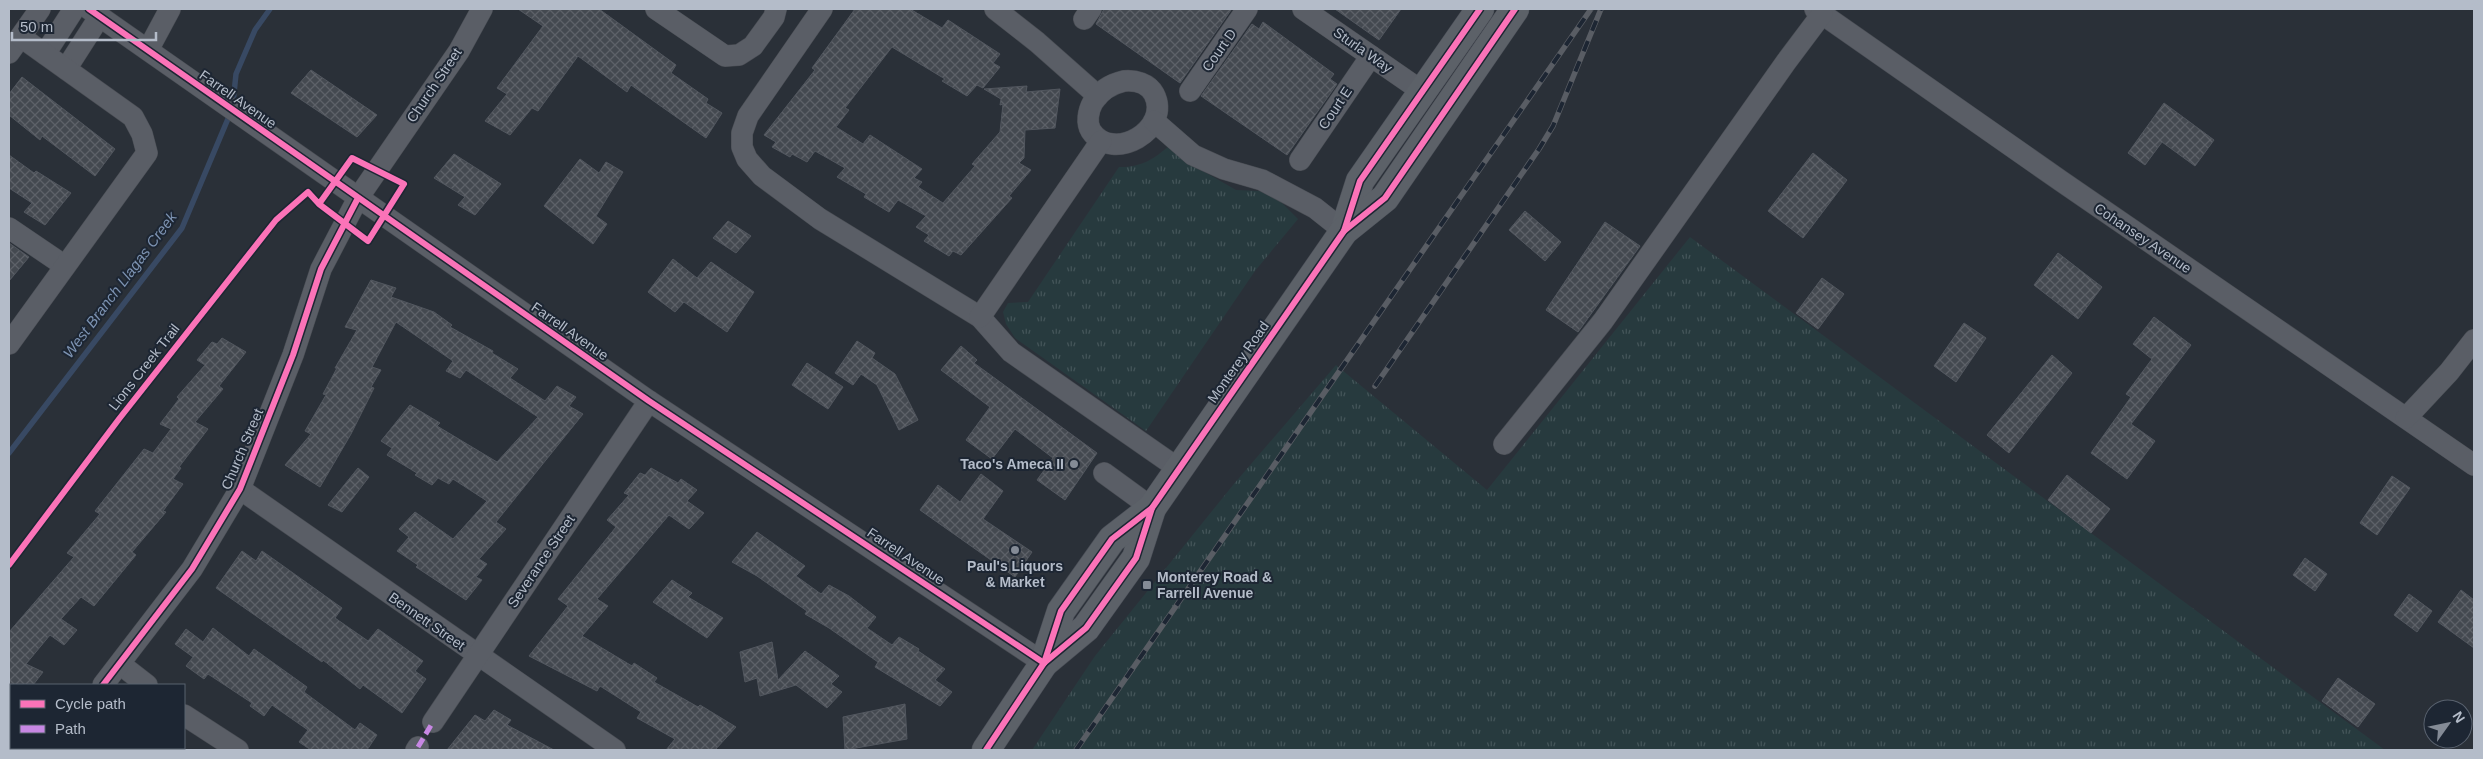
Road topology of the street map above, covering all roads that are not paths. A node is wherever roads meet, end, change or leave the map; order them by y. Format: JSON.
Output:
{"nodes":[{"id":1,"x":40,"y":9,"type":"edge"},
{"id":2,"x":74,"y":9,"type":"edge"},
{"id":3,"x":170,"y":9,"type":"edge"},
{"id":4,"x":482,"y":9,"type":"edge"},
{"id":5,"x":656,"y":9,"type":"edge"},
{"id":6,"x":776,"y":9,"type":"edge"},
{"id":7,"x":822,"y":9,"type":"edge"},
{"id":8,"x":995,"y":9,"type":"edge"},
{"id":9,"x":1247,"y":9,"type":"edge"},
{"id":10,"x":1303,"y":9,"type":"edge"},
{"id":11,"x":1480,"y":9,"type":"edge"},
{"id":12,"x":1516,"y":9,"type":"edge"},
{"id":13,"x":1818,"y":11,"type":"edge"},
{"id":14,"x":94,"y":12,"type":"edge"},
{"id":15,"x":15,"y":45,"type":"edge"},
{"id":16,"x":148,"y":50,"type":"junction"},
{"id":17,"x":45,"y":54,"type":"junction"},
{"id":18,"x":1371,"y":56,"type":"junction"},
{"id":19,"x":66,"y":69,"type":"junction"},
{"id":20,"x":1190,"y":91,"type":"dead end"},
{"id":21,"x":1423,"y":92,"type":"junction"},
{"id":22,"x":1098,"y":96,"type":"junction"},
{"id":23,"x":1154,"y":121,"type":"junction"},
{"id":24,"x":1101,"y":141,"type":"junction"},
{"id":25,"x":1300,"y":160,"type":"dead end"},
{"id":26,"x":358,"y":198,"type":"junction"},
{"id":27,"x":9,"y":228,"type":"edge"},
{"id":28,"x":1344,"y":231,"type":"junction"},
{"id":29,"x":65,"y":266,"type":"junction"},
{"id":30,"x":980,"y":317,"type":"junction"},
{"id":31,"x":2474,"y":340,"type":"edge"},
{"id":32,"x":9,"y":344,"type":"edge"},
{"id":33,"x":649,"y":401,"type":"junction"},
{"id":34,"x":2406,"y":418,"type":"junction"},
{"id":35,"x":1504,"y":444,"type":"dead end"},
{"id":36,"x":2472,"y":460,"type":"edge"},
{"id":37,"x":1180,"y":469,"type":"junction"},
{"id":38,"x":1104,"y":473,"type":"dead end"},
{"id":39,"x":240,"y":489,"type":"junction"},
{"id":40,"x":1152,"y":508,"type":"junction"},
{"id":41,"x":477,"y":656,"type":"junction"},
{"id":42,"x":1044,"y":663,"type":"junction"},
{"id":43,"x":120,"y":664,"type":"junction"},
{"id":44,"x":104,"y":684,"type":"edge"},
{"id":45,"x":146,"y":684,"type":"edge"},
{"id":46,"x":185,"y":716,"type":"edge"},
{"id":47,"x":433,"y":722,"type":"dead end"},
{"id":48,"x":238,"y":750,"type":"edge"},
{"id":49,"x":615,"y":750,"type":"edge"},
{"id":50,"x":986,"y":750,"type":"edge"}],
"edges":[{"from":1,"to":15,"type":"street"},
{"from":2,"to":17,"type":"street"},
{"from":3,"to":16,"type":"street"},
{"from":4,"to":26,"type":"street","name":"Church Street"},
{"from":5,"to":6,"type":"street"},
{"from":7,"to":30,"type":"street"},
{"from":8,"to":22,"type":"street"},
{"from":9,"to":20,"type":"street","name":"Court D"},
{"from":10,"to":18,"type":"street","name":"Sturla Way"},
{"from":11,"to":21,"type":"main road","name":"Monterey Road"},
{"from":12,"to":28,"type":"main road","name":"Monterey Road"},
{"from":13,"to":34,"type":"street","name":"Cohansey Avenue"},
{"from":13,"to":35,"type":"street"},
{"from":14,"to":16,"type":"street","name":"Farrell Avenue"},
{"from":14,"to":19,"type":"street"},
{"from":15,"to":17,"type":"street"},
{"from":16,"to":26,"type":"street","name":"Farrell Avenue"},
{"from":17,"to":19,"type":"street"},
{"from":18,"to":21,"type":"street","name":"Sturla Way"},
{"from":18,"to":25,"type":"street","name":"Court E"},
{"from":19,"to":29,"type":"street"},
{"from":21,"to":28,"type":"main road","name":"Monterey Road"},
{"from":22,"to":23,"type":"street"},
{"from":22,"to":24,"type":"street"},
{"from":23,"to":24,"type":"street"},
{"from":23,"to":28,"type":"street"},
{"from":24,"to":30,"type":"street"},
{"from":26,"to":33,"type":"street","name":"Farrell Avenue"},
{"from":26,"to":39,"type":"street","name":"Church Street"},
{"from":27,"to":29,"type":"street"},
{"from":28,"to":37,"type":"main road","name":"Monterey Road"},
{"from":29,"to":32,"type":"street"},
{"from":30,"to":37,"type":"street"},
{"from":31,"to":34,"type":"street"},
{"from":33,"to":41,"type":"street","name":"Severance Street"},
{"from":33,"to":42,"type":"street","name":"Farrell Avenue"},
{"from":34,"to":36,"type":"street","name":"Cohansey Avenue"},
{"from":37,"to":40,"type":"main road","name":"Monterey Road"},
{"from":38,"to":40,"type":"street"},
{"from":39,"to":41,"type":"street","name":"Bennett Street"},
{"from":39,"to":43,"type":"street","name":"Church Street"},
{"from":40,"to":42,"type":"main road","name":"Monterey Road"},
{"from":41,"to":47,"type":"street","name":"Severance Street"},
{"from":41,"to":49,"type":"street","name":"Bennett Street"},
{"from":42,"to":50,"type":"main road","name":"Monterey Road"},
{"from":43,"to":44,"type":"street","name":"Church Street"},
{"from":43,"to":45,"type":"street"},
{"from":46,"to":48,"type":"street"}]}
